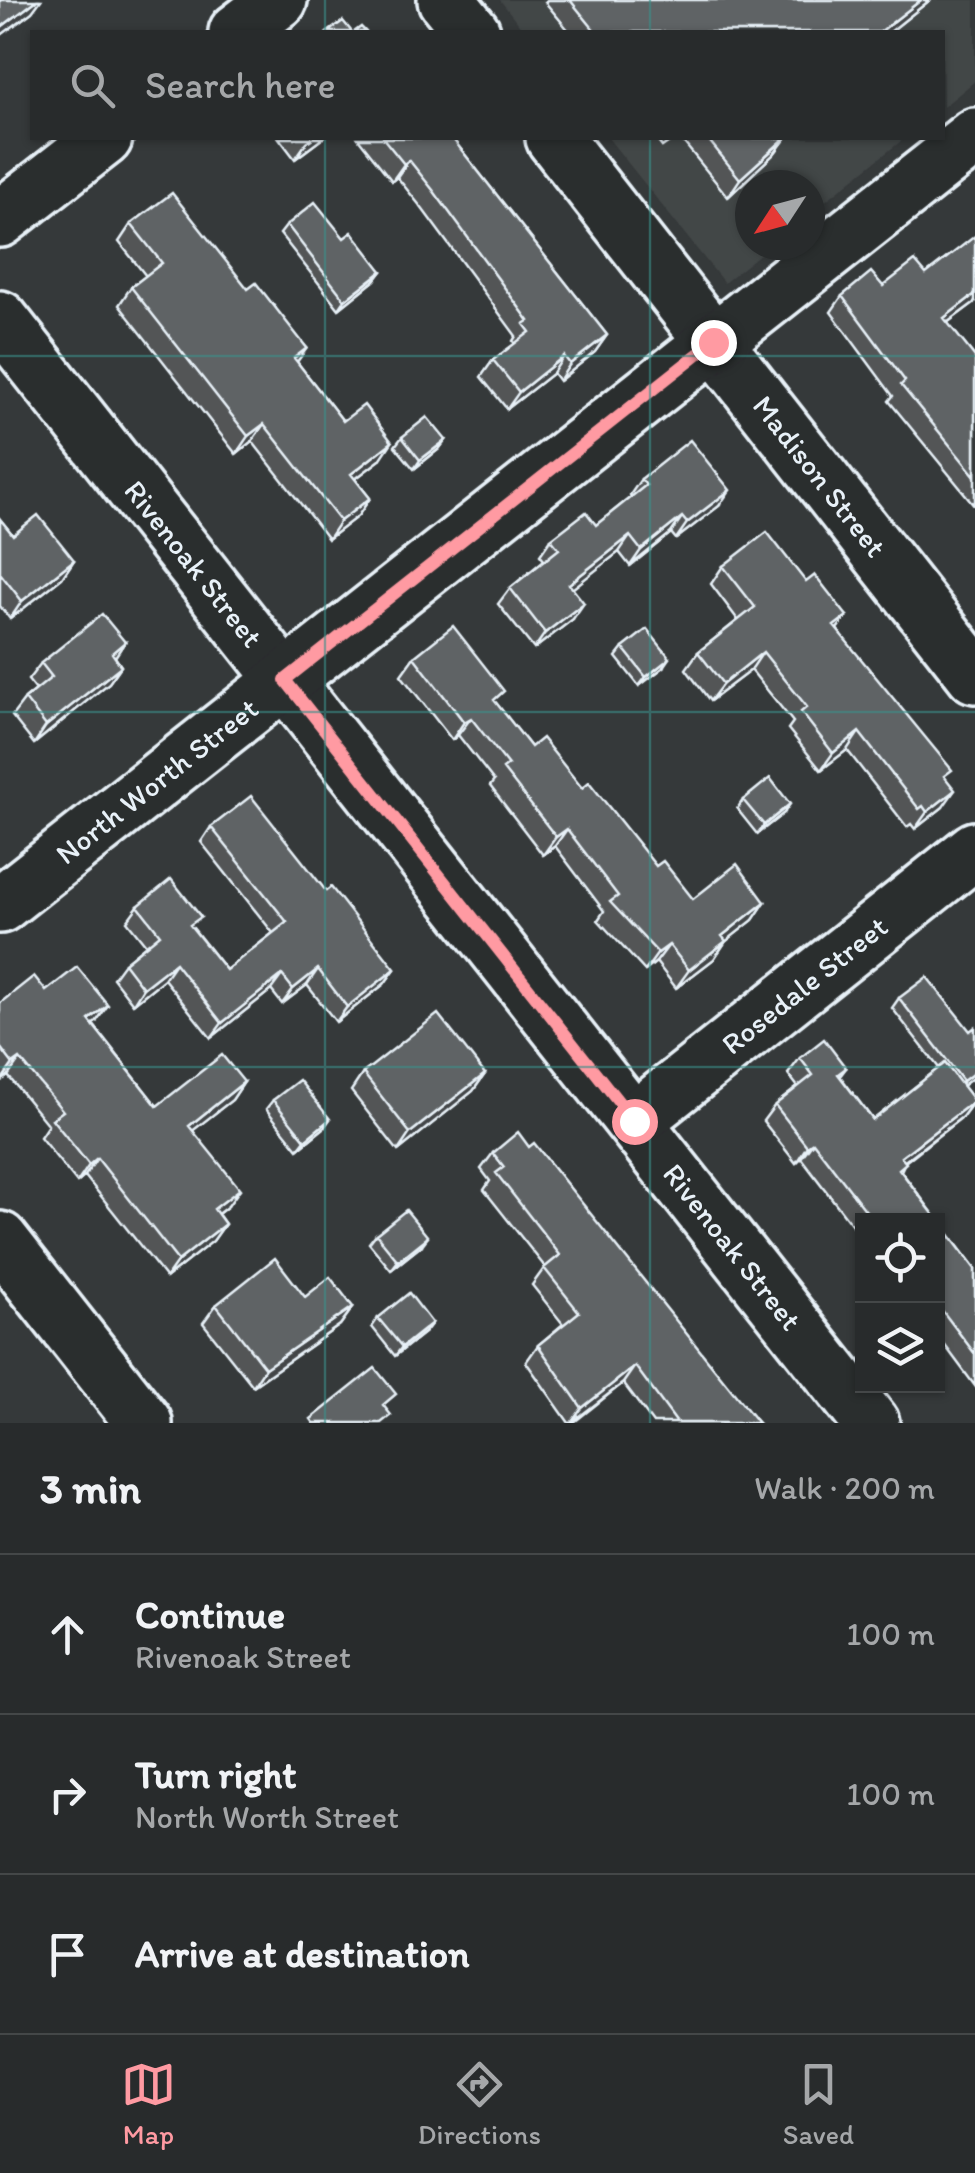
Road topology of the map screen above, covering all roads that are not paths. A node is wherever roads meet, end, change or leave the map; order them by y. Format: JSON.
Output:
{"nodes":[{"id":1,"x":446,"y":0,"type":"edge"},
{"id":2,"x":470,"y":30,"type":"edge"},
{"id":3,"x":975,"y":136,"type":"edge"},
{"id":4,"x":101,"y":140,"type":"edge"},
{"id":5,"x":556,"y":140,"type":"edge"},
{"id":6,"x":0,"y":220,"type":"edge"},
{"id":7,"x":0,"y":319,"type":"edge"},
{"id":8,"x":713,"y":342,"type":"junction"},
{"id":9,"x":975,"y":675,"type":"edge"},
{"id":10,"x":285,"y":680,"type":"junction"},
{"id":11,"x":975,"y":850,"type":"edge"},
{"id":12,"x":0,"y":905,"type":"edge"},
{"id":13,"x":634,"y":1121,"type":"junction"},
{"id":14,"x":0,"y":1240,"type":"edge"},
{"id":15,"x":144,"y":1423,"type":"edge"},
{"id":16,"x":872,"y":1423,"type":"edge"}],
"edges":[{"from":1,"to":2,"type":"street"},
{"from":3,"to":8,"type":"street","name":"North Worth Street"},
{"from":4,"to":6,"type":"street"},
{"from":5,"to":8,"type":"street","name":"Madison Street"},
{"from":7,"to":10,"type":"street","name":"Rivenoak Street"},
{"from":8,"to":9,"type":"street","name":"Madison Street"},
{"from":8,"to":10,"type":"street","name":"North Worth Street"},
{"from":10,"to":12,"type":"street","name":"North Worth Street"},
{"from":10,"to":13,"type":"street","name":"Rivenoak Street"},
{"from":11,"to":13,"type":"street","name":"Rosedale Street"},
{"from":13,"to":16,"type":"street","name":"Rivenoak Street"},
{"from":14,"to":15,"type":"street"}]}
